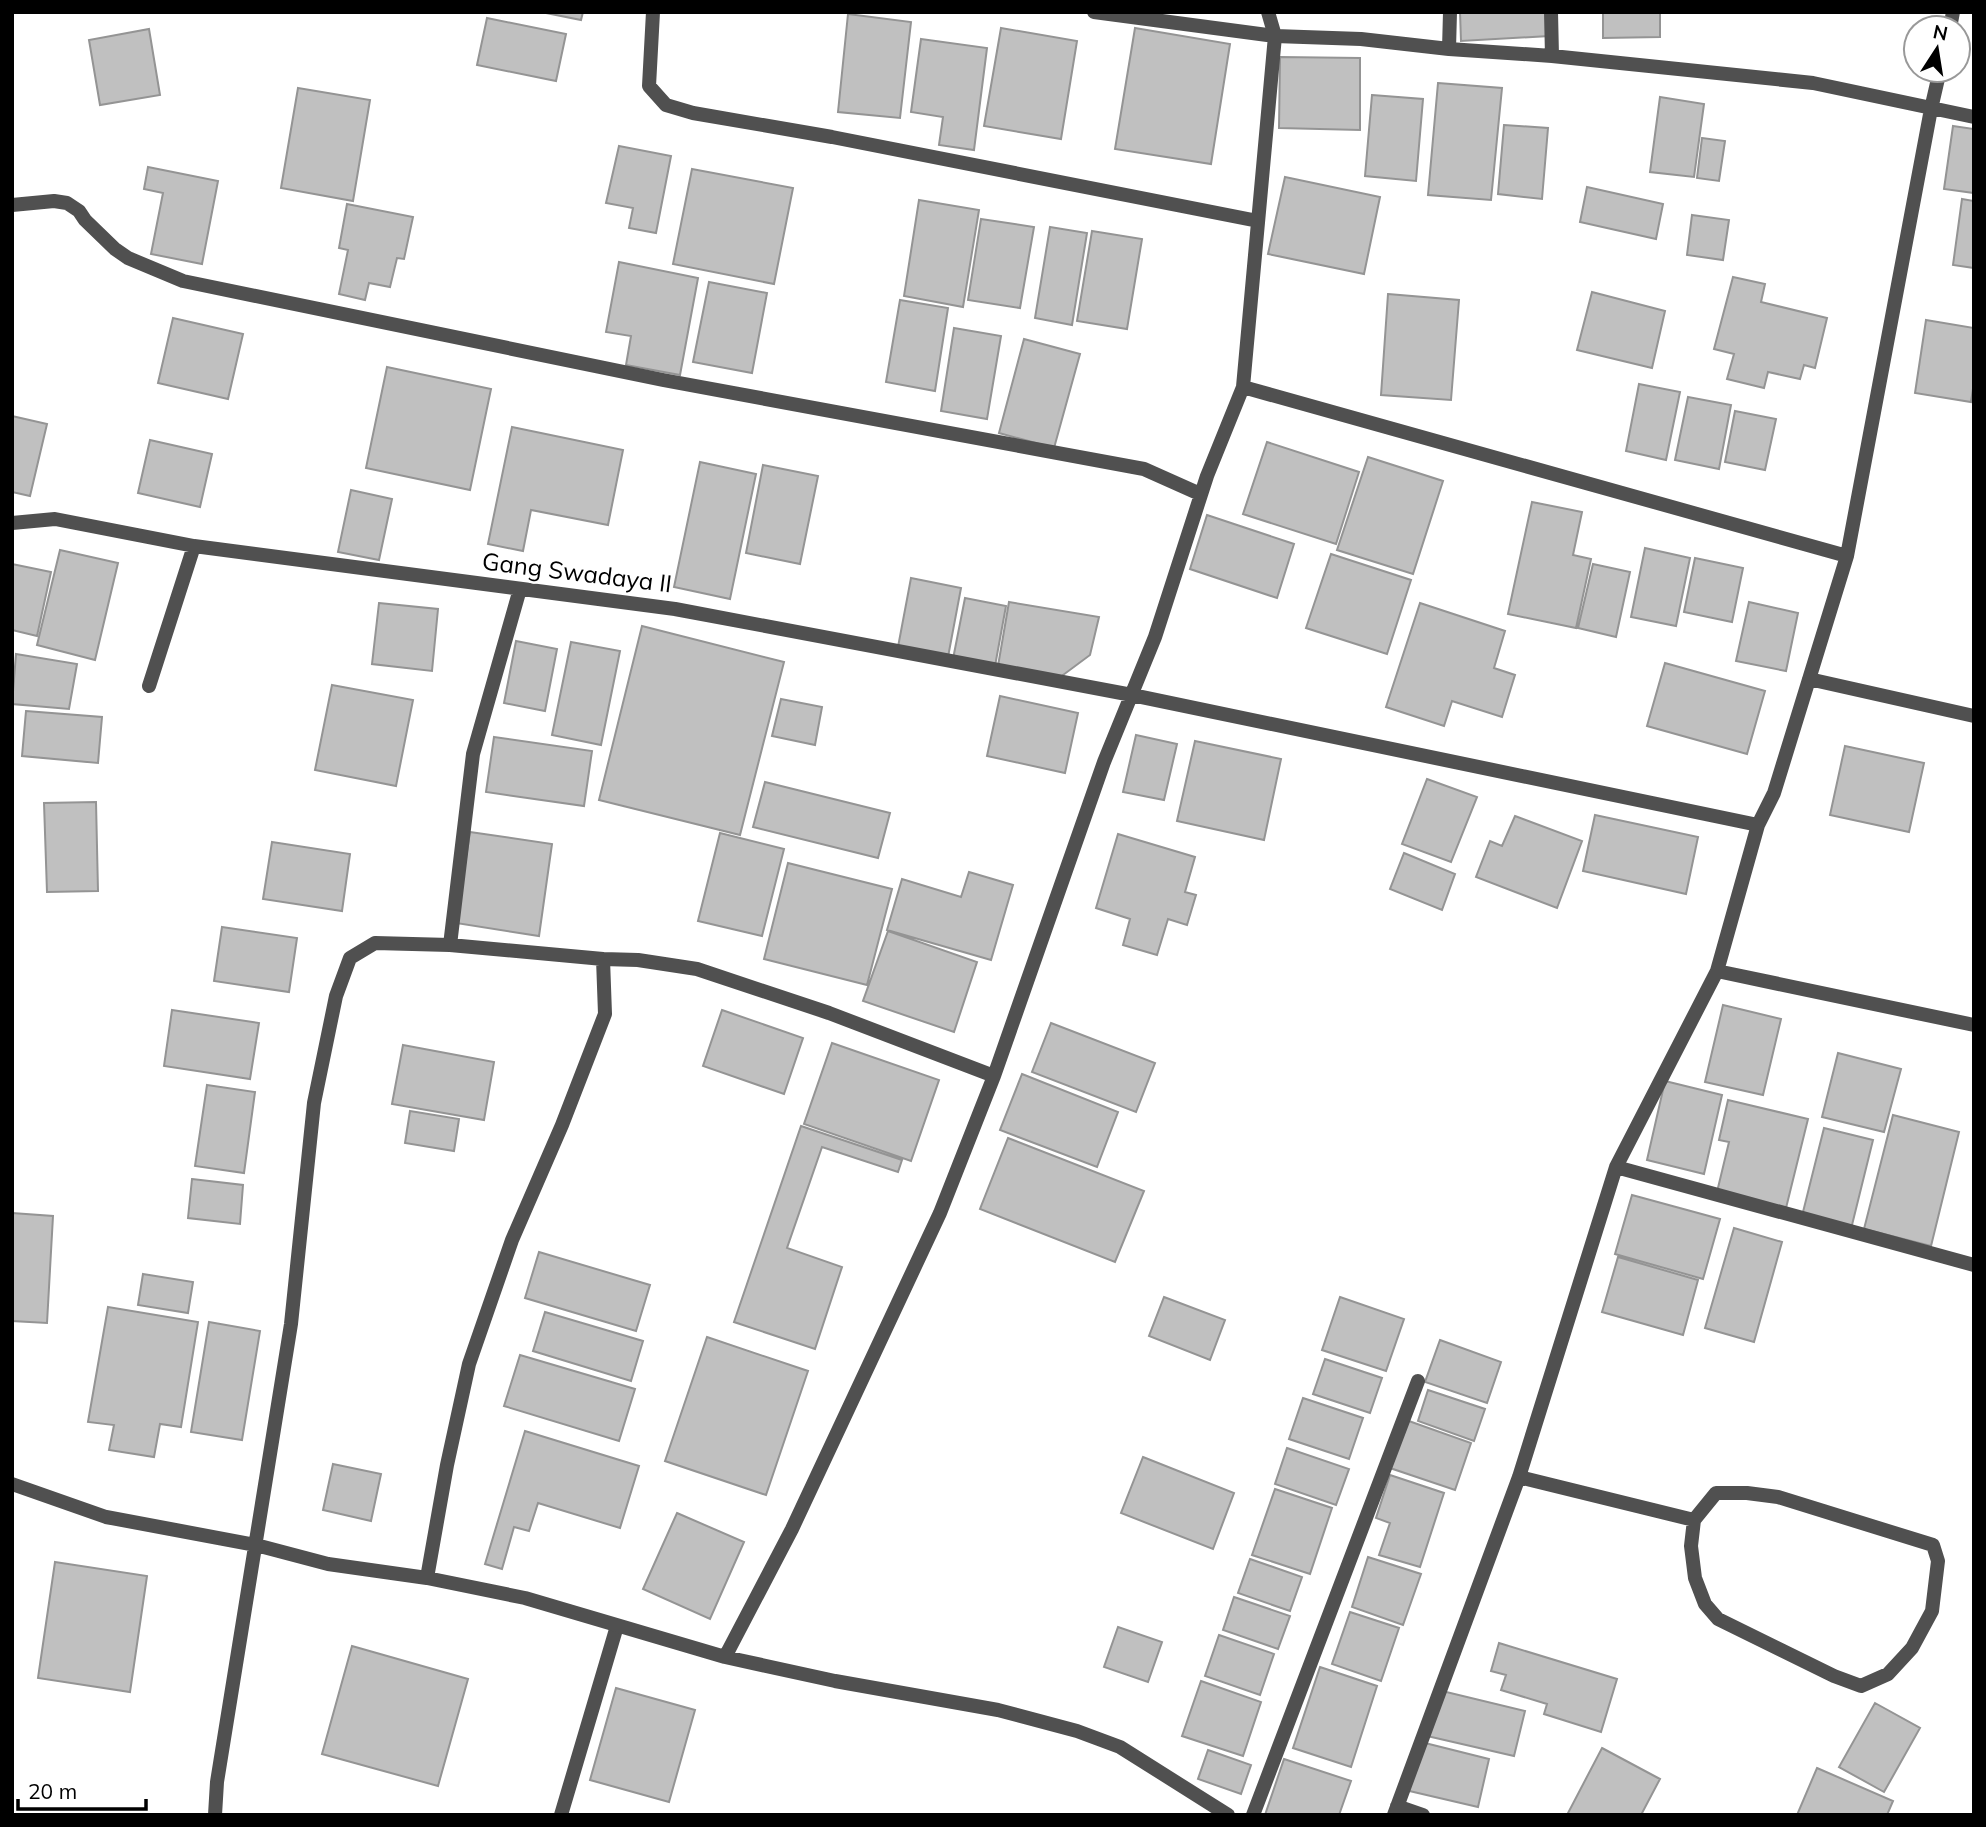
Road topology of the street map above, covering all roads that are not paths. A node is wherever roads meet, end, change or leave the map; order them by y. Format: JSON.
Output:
{"nodes":[{"id":1,"x":653,"y":12,"type":"edge"},
{"id":2,"x":1094,"y":12,"type":"edge"},
{"id":3,"x":1268,"y":12,"type":"edge"},
{"id":4,"x":1450,"y":12,"type":"edge"},
{"id":5,"x":1551,"y":12,"type":"edge"},
{"id":6,"x":1275,"y":36,"type":"junction"},
{"id":7,"x":1449,"y":49,"type":"junction"},
{"id":8,"x":1552,"y":56,"type":"junction"},
{"id":9,"x":1937,"y":84,"type":"edge"},
{"id":10,"x":1931,"y":109,"type":"junction"},
{"id":11,"x":1974,"y":117,"type":"edge"},
{"id":12,"x":12,"y":205,"type":"edge"},
{"id":13,"x":1258,"y":221,"type":"junction"},
{"id":14,"x":1244,"y":387,"type":"junction"},
{"id":15,"x":1200,"y":494,"type":"junction"},
{"id":16,"x":12,"y":523,"type":"edge"},
{"id":17,"x":194,"y":546,"type":"junction"},
{"id":18,"x":1847,"y":556,"type":"junction"},
{"id":19,"x":520,"y":589,"type":"junction"},
{"id":20,"x":1809,"y":679,"type":"junction"},
{"id":21,"x":149,"y":685,"type":"dead end"},
{"id":22,"x":1132,"y":695,"type":"junction"},
{"id":23,"x":1974,"y":716,"type":"edge"},
{"id":24,"x":1758,"y":825,"type":"junction"},
{"id":25,"x":450,"y":945,"type":"junction"},
{"id":26,"x":603,"y":959,"type":"junction"},
{"id":27,"x":1717,"y":971,"type":"junction"},
{"id":28,"x":1974,"y":1025,"type":"edge"},
{"id":29,"x":994,"y":1076,"type":"junction"},
{"id":30,"x":1616,"y":1167,"type":"junction"},
{"id":31,"x":1974,"y":1265,"type":"edge"},
{"id":32,"x":1418,"y":1381,"type":"dead end"},
{"id":33,"x":1519,"y":1477,"type":"junction"},
{"id":34,"x":12,"y":1484,"type":"edge"},
{"id":35,"x":1694,"y":1520,"type":"junction"},
{"id":36,"x":256,"y":1545,"type":"junction"},
{"id":37,"x":427,"y":1578,"type":"junction"},
{"id":38,"x":617,"y":1626,"type":"junction"},
{"id":39,"x":725,"y":1657,"type":"junction"},
{"id":40,"x":1395,"y":1810,"type":"edge"},
{"id":41,"x":215,"y":1815,"type":"edge"},
{"id":42,"x":561,"y":1815,"type":"edge"},
{"id":43,"x":1228,"y":1815,"type":"edge"},
{"id":44,"x":1253,"y":1815,"type":"edge"},
{"id":45,"x":1423,"y":1815,"type":"edge"}],
"edges":[{"from":1,"to":13,"type":"street"},
{"from":2,"to":6,"type":"street"},
{"from":3,"to":6,"type":"street"},
{"from":4,"to":7,"type":"street"},
{"from":5,"to":8,"type":"street"},
{"from":6,"to":7,"type":"street"},
{"from":6,"to":13,"type":"street"},
{"from":7,"to":8,"type":"street"},
{"from":8,"to":10,"type":"street"},
{"from":9,"to":10,"type":"street"},
{"from":10,"to":11,"type":"street"},
{"from":10,"to":18,"type":"street"},
{"from":12,"to":15,"type":"street"},
{"from":13,"to":14,"type":"street"},
{"from":14,"to":15,"type":"street"},
{"from":14,"to":18,"type":"street"},
{"from":15,"to":22,"type":"street"},
{"from":16,"to":17,"type":"street","name":"Gang Swadaya II"},
{"from":17,"to":19,"type":"street","name":"Gang Swadaya II"},
{"from":17,"to":21,"type":"street"},
{"from":18,"to":20,"type":"street"},
{"from":19,"to":22,"type":"street","name":"Gang Swadaya II"},
{"from":19,"to":25,"type":"street"},
{"from":20,"to":23,"type":"street"},
{"from":20,"to":24,"type":"street"},
{"from":22,"to":24,"type":"street","name":"Gang Swadaya II"},
{"from":22,"to":29,"type":"street"},
{"from":24,"to":27,"type":"street"},
{"from":25,"to":26,"type":"street"},
{"from":25,"to":36,"type":"street"},
{"from":26,"to":29,"type":"street"},
{"from":26,"to":37,"type":"street"},
{"from":27,"to":28,"type":"street"},
{"from":27,"to":30,"type":"street"},
{"from":29,"to":39,"type":"street"},
{"from":30,"to":31,"type":"street"},
{"from":30,"to":33,"type":"street"},
{"from":32,"to":44,"type":"street"},
{"from":33,"to":35,"type":"street"},
{"from":33,"to":40,"type":"street"},
{"from":34,"to":36,"type":"street"},
{"from":35,"to":35,"type":"street"},
{"from":36,"to":37,"type":"street"},
{"from":36,"to":41,"type":"street"},
{"from":37,"to":38,"type":"street"},
{"from":38,"to":39,"type":"street"},
{"from":38,"to":42,"type":"street"},
{"from":39,"to":43,"type":"street"},
{"from":40,"to":45,"type":"street"}]}
